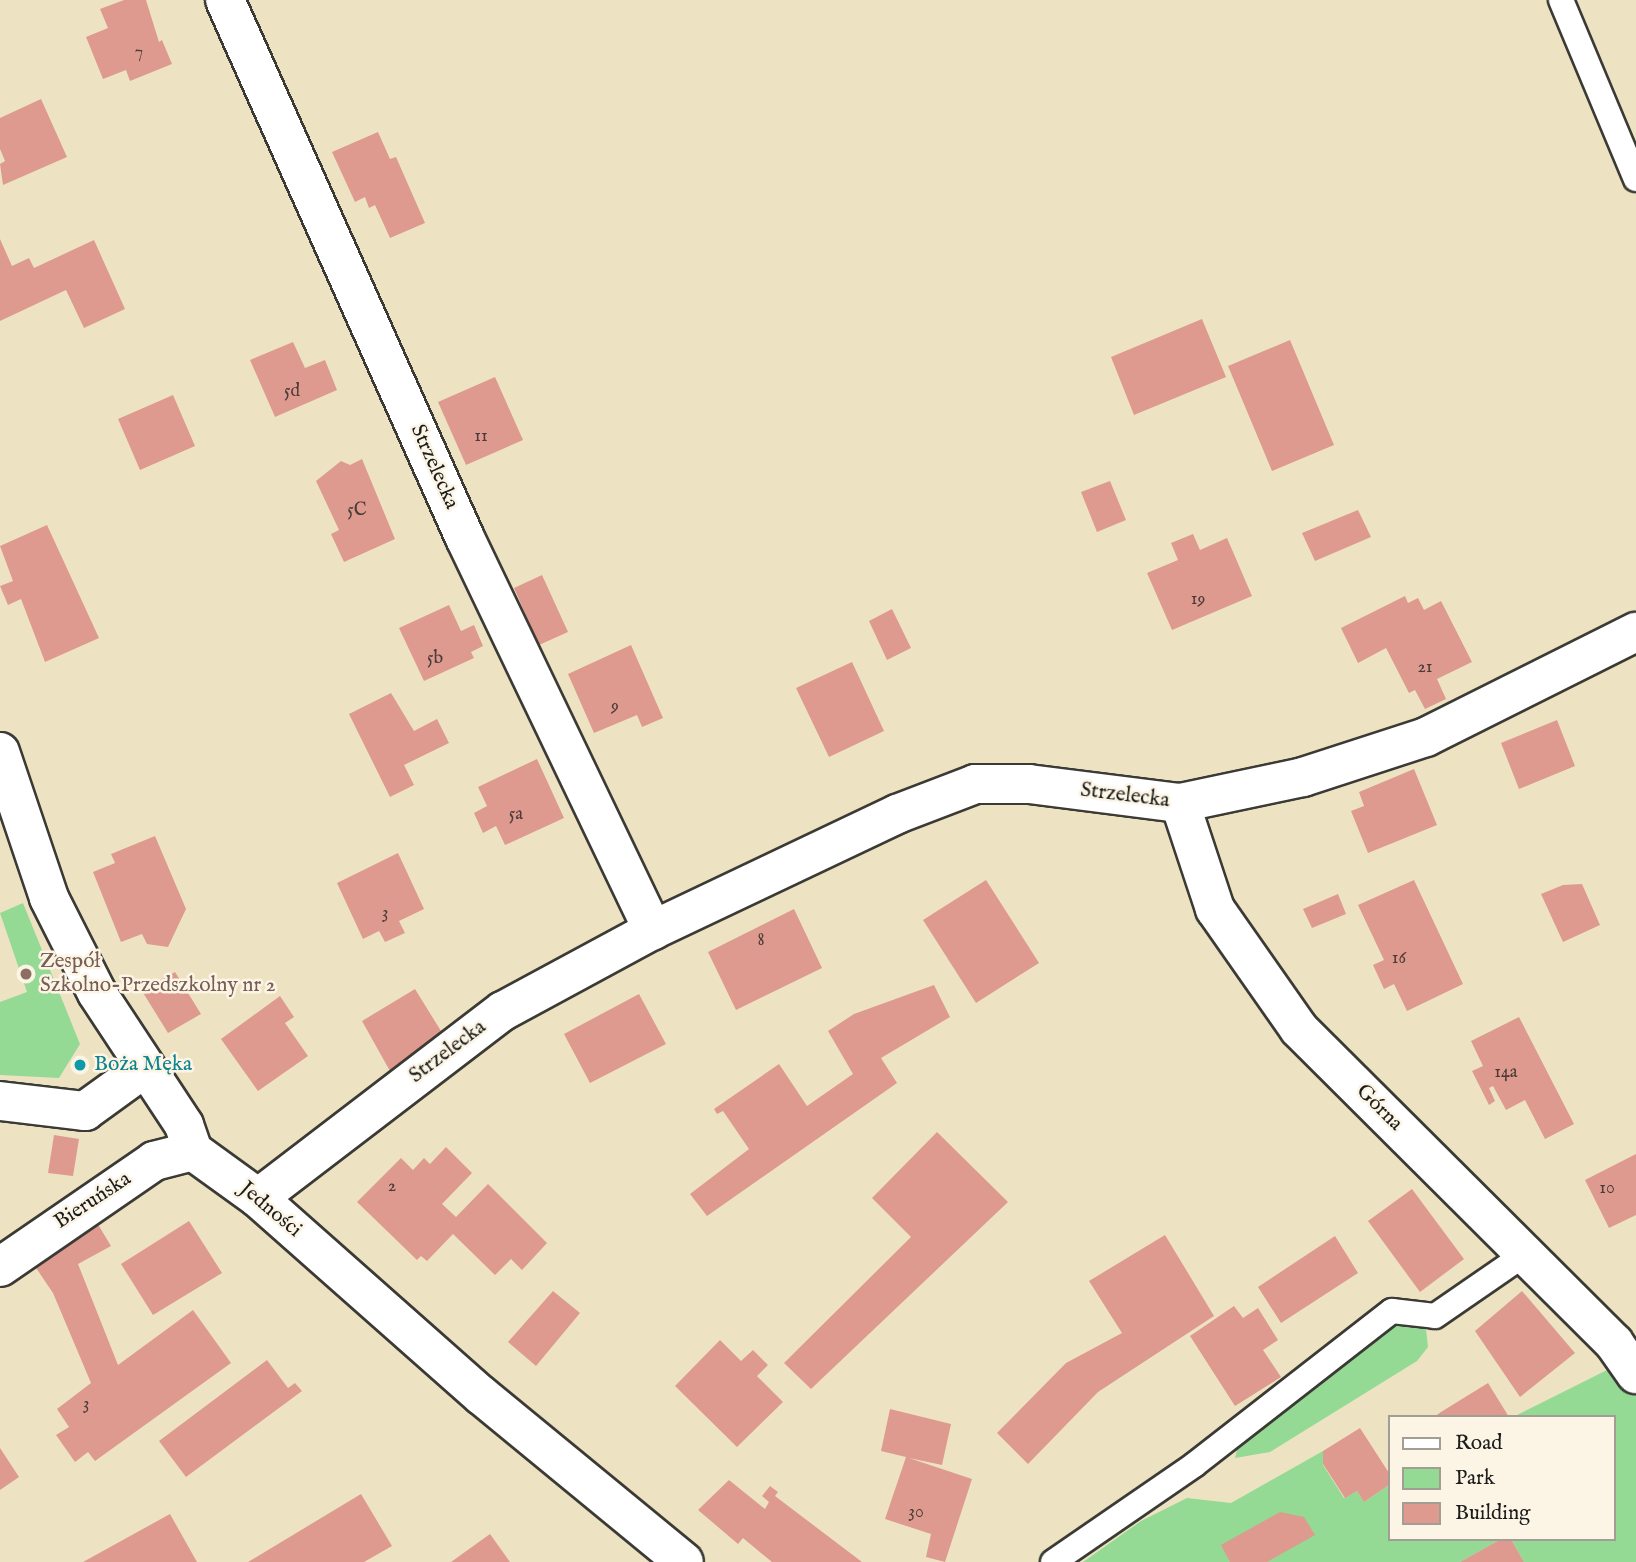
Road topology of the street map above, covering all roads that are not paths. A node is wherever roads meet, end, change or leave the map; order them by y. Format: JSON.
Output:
{"nodes":[{"id":1,"x":225,"y":0,"type":"edge"},
{"id":2,"x":1560,"y":0,"type":"edge"},
{"id":3,"x":1636,"y":179,"type":"edge"},
{"id":4,"x":1636,"y":632,"type":"edge"},
{"id":5,"x":0,"y":752,"type":"edge"},
{"id":6,"x":1180,"y":803,"type":"junction"},
{"id":7,"x":653,"y":930,"type":"junction"},
{"id":8,"x":143,"y":1069,"type":"junction"},
{"id":9,"x":0,"y":1101,"type":"edge"},
{"id":10,"x":193,"y":1151,"type":"junction"},
{"id":11,"x":258,"y":1198,"type":"junction"},
{"id":12,"x":1525,"y":1254,"type":"junction"},
{"id":13,"x":0,"y":1267,"type":"edge"},
{"id":14,"x":1636,"y":1374,"type":"edge"},
{"id":15,"x":684,"y":1562,"type":"edge"},
{"id":16,"x":1053,"y":1562,"type":"edge"}],
"edges":[{"from":1,"to":7,"type":"street","name":"Strzelecka"},
{"from":2,"to":3,"type":"lane"},
{"from":4,"to":6,"type":"street","name":"Strzelecka"},
{"from":5,"to":8,"type":"street"},
{"from":6,"to":7,"type":"street","name":"Strzelecka"},
{"from":6,"to":12,"type":"street","name":"Górna"},
{"from":7,"to":11,"type":"street","name":"Strzelecka"},
{"from":8,"to":9,"type":"street"},
{"from":8,"to":10,"type":"street"},
{"from":10,"to":11,"type":"street","name":"Jedności"},
{"from":10,"to":13,"type":"street","name":"Bieruńska"},
{"from":11,"to":15,"type":"street","name":"Jedności"},
{"from":12,"to":14,"type":"street","name":"Górna"},
{"from":12,"to":16,"type":"lane"}]}
